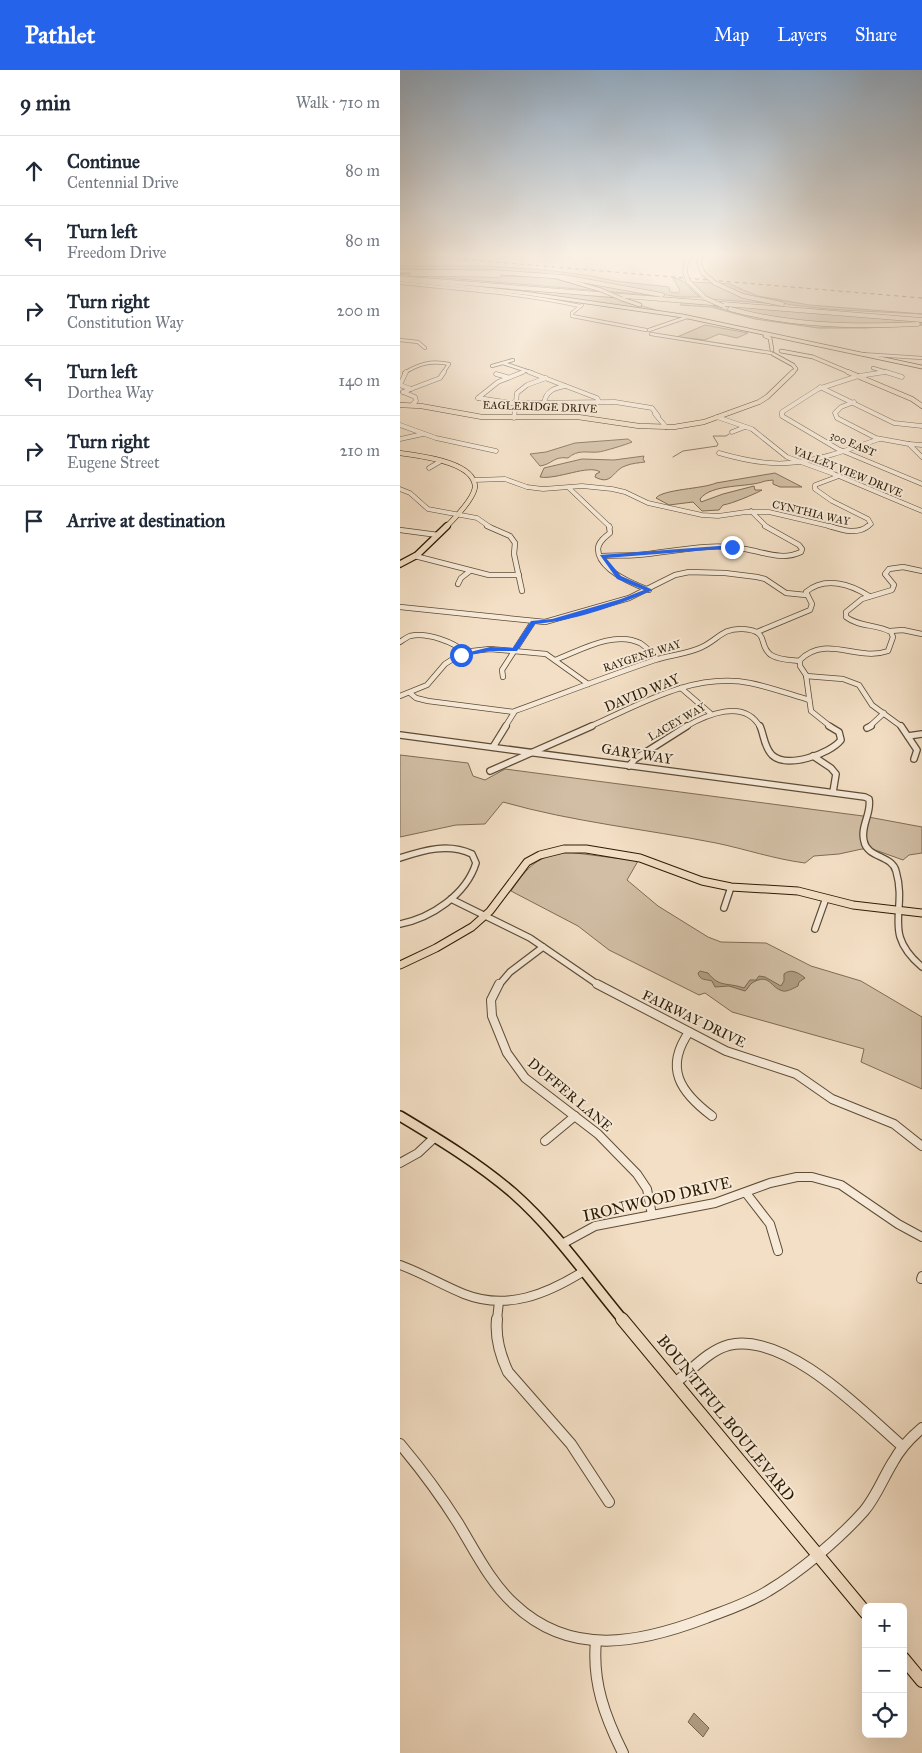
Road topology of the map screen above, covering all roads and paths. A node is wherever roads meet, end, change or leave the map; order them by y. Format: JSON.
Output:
{"nodes":[{"id":1,"x":641,"y":332,"type":"edge"},
{"id":2,"x":651,"y":332,"type":"edge"},
{"id":3,"x":751,"y":332,"type":"edge"},
{"id":4,"x":654,"y":333,"type":"junction"},
{"id":5,"x":758,"y":333,"type":"junction"},
{"id":6,"x":660,"y":335,"type":"joint"},
{"id":7,"x":779,"y":337,"type":"junction"},
{"id":8,"x":400,"y":340,"type":"edge"},
{"id":9,"x":425,"y":348,"type":"dead end"},
{"id":10,"x":772,"y":350,"type":"junction"},
{"id":11,"x":781,"y":353,"type":"junction"},
{"id":12,"x":860,"y":354,"type":"junction"},
{"id":13,"x":922,"y":358,"type":"edge"},
{"id":14,"x":513,"y":360,"type":"dead end"},
{"id":15,"x":503,"y":363,"type":"junction"},
{"id":16,"x":492,"y":366,"type":"dead end"},
{"id":17,"x":922,"y":367,"type":"edge"},
{"id":18,"x":873,"y":368,"type":"dead end"},
{"id":19,"x":525,"y":371,"type":"junction"},
{"id":20,"x":887,"y":371,"type":"junction"},
{"id":21,"x":496,"y":374,"type":"dead end"},
{"id":22,"x":858,"y":376,"type":"junction"},
{"id":23,"x":507,"y":377,"type":"junction"},
{"id":24,"x":902,"y":377,"type":"dead end"},
{"id":25,"x":546,"y":378,"type":"junction"},
{"id":26,"x":565,"y":386,"type":"junction"},
{"id":27,"x":820,"y":387,"type":"junction"},
{"id":28,"x":412,"y":389,"type":"junction"},
{"id":29,"x":403,"y":392,"type":"edge"},
{"id":30,"x":581,"y":393,"type":"junction"},
{"id":31,"x":922,"y":401,"type":"edge"},
{"id":32,"x":599,"y":402,"type":"junction"},
{"id":33,"x":854,"y":402,"type":"junction"},
{"id":34,"x":916,"y":402,"type":"junction"},
{"id":35,"x":544,"y":403,"type":"junction"},
{"id":36,"x":572,"y":403,"type":"junction"},
{"id":37,"x":516,"y":404,"type":"junction"},
{"id":38,"x":400,"y":405,"type":"edge"},
{"id":39,"x":412,"y":406,"type":"junction"},
{"id":40,"x":922,"y":406,"type":"edge"},
{"id":41,"x":514,"y":418,"type":"junction"},
{"id":42,"x":717,"y":418,"type":"junction"},
{"id":43,"x":400,"y":425,"type":"edge"},
{"id":44,"x":922,"y":426,"type":"edge"},
{"id":45,"x":666,"y":427,"type":"junction"},
{"id":46,"x":746,"y":427,"type":"junction"},
{"id":47,"x":732,"y":432,"type":"dead end"},
{"id":48,"x":423,"y":434,"type":"junction"},
{"id":49,"x":400,"y":439,"type":"edge"},
{"id":50,"x":880,"y":439,"type":"junction"},
{"id":51,"x":909,"y":444,"type":"junction"},
{"id":52,"x":922,"y":444,"type":"edge"},
{"id":53,"x":496,"y":451,"type":"dead end"},
{"id":54,"x":843,"y":451,"type":"junction"},
{"id":55,"x":400,"y":453,"type":"edge"},
{"id":56,"x":719,"y":453,"type":"dead end"},
{"id":57,"x":922,"y":457,"type":"edge"},
{"id":58,"x":797,"y":461,"type":"junction"},
{"id":59,"x":440,"y":462,"type":"junction"},
{"id":60,"x":429,"y":468,"type":"dead end"},
{"id":61,"x":839,"y":476,"type":"junction"},
{"id":62,"x":474,"y":480,"type":"junction"},
{"id":63,"x":922,"y":484,"type":"edge"},
{"id":64,"x":569,"y":488,"type":"junction"},
{"id":65,"x":400,"y":489,"type":"edge"},
{"id":66,"x":751,"y":511,"type":"junction"},
{"id":67,"x":922,"y":511,"type":"edge"},
{"id":68,"x":457,"y":514,"type":"junction"},
{"id":69,"x":400,"y":530,"type":"edge"},
{"id":70,"x":438,"y":535,"type":"junction"},
{"id":71,"x":415,"y":556,"type":"junction"},
{"id":72,"x":602,"y":556,"type":"junction"},
{"id":73,"x":400,"y":564,"type":"edge"},
{"id":74,"x":470,"y":571,"type":"junction"},
{"id":75,"x":922,"y":571,"type":"edge"},
{"id":76,"x":519,"y":575,"type":"junction"},
{"id":77,"x":458,"y":584,"type":"dead end"},
{"id":78,"x":649,"y":590,"type":"junction"},
{"id":79,"x":522,"y":591,"type":"dead end"},
{"id":80,"x":806,"y":595,"type":"junction"},
{"id":81,"x":870,"y":596,"type":"junction"},
{"id":82,"x":400,"y":607,"type":"edge"},
{"id":83,"x":533,"y":622,"type":"junction"},
{"id":84,"x":890,"y":631,"type":"junction"},
{"id":85,"x":757,"y":632,"type":"junction"},
{"id":86,"x":922,"y":634,"type":"edge"},
{"id":87,"x":400,"y":642,"type":"edge"},
{"id":88,"x":515,"y":650,"type":"junction"},
{"id":89,"x":466,"y":653,"type":"junction"},
{"id":90,"x":657,"y":659,"type":"junction"},
{"id":91,"x":555,"y":660,"type":"junction"},
{"id":92,"x":800,"y":661,"type":"junction"},
{"id":93,"x":806,"y":676,"type":"junction"},
{"id":94,"x":503,"y":677,"type":"dead end"},
{"id":95,"x":588,"y":684,"type":"junction"},
{"id":96,"x":681,"y":688,"type":"junction"},
{"id":97,"x":410,"y":693,"type":"junction"},
{"id":98,"x":400,"y":696,"type":"edge"},
{"id":99,"x":808,"y":700,"type":"junction"},
{"id":100,"x":514,"y":712,"type":"junction"},
{"id":101,"x":710,"y":713,"type":"junction"},
{"id":102,"x":884,"y":713,"type":"junction"},
{"id":103,"x":867,"y":728,"type":"dead end"},
{"id":104,"x":922,"y":734,"type":"edge"},
{"id":105,"x":400,"y":735,"type":"edge"},
{"id":106,"x":908,"y":736,"type":"junction"},
{"id":107,"x":493,"y":747,"type":"junction"},
{"id":108,"x":532,"y":752,"type":"junction"},
{"id":109,"x":813,"y":756,"type":"junction"},
{"id":110,"x":914,"y":759,"type":"dead end"},
{"id":111,"x":629,"y":766,"type":"junction"},
{"id":112,"x":490,"y":771,"type":"dead end"},
{"id":113,"x":833,"y":792,"type":"junction"},
{"id":114,"x":400,"y":858,"type":"edge"},
{"id":115,"x":731,"y":887,"type":"junction"},
{"id":116,"x":826,"y":898,"type":"junction"},
{"id":117,"x":451,"y":899,"type":"junction"},
{"id":118,"x":724,"y":908,"type":"dead end"},
{"id":119,"x":898,"y":910,"type":"junction"},
{"id":120,"x":922,"y":913,"type":"edge"},
{"id":121,"x":486,"y":915,"type":"junction"},
{"id":122,"x":400,"y":924,"type":"edge"},
{"id":123,"x":815,"y":929,"type":"dead end"},
{"id":124,"x":543,"y":947,"type":"junction"},
{"id":125,"x":400,"y":965,"type":"edge"},
{"id":126,"x":922,"y":967,"type":"edge"},
{"id":127,"x":689,"y":1032,"type":"junction"},
{"id":128,"x":400,"y":1116,"type":"edge"},
{"id":129,"x":575,"y":1116,"type":"junction"},
{"id":130,"x":712,"y":1116,"type":"dead end"},
{"id":131,"x":435,"y":1137,"type":"junction"},
{"id":132,"x":545,"y":1141,"type":"dead end"},
{"id":133,"x":922,"y":1146,"type":"edge"},
{"id":134,"x":400,"y":1163,"type":"edge"},
{"id":135,"x":746,"y":1193,"type":"junction"},
{"id":136,"x":652,"y":1215,"type":"junction"},
{"id":137,"x":922,"y":1238,"type":"edge"},
{"id":138,"x":562,"y":1244,"type":"junction"},
{"id":139,"x":778,"y":1252,"type":"dead end"},
{"id":140,"x":400,"y":1266,"type":"edge"},
{"id":141,"x":584,"y":1271,"type":"junction"},
{"id":142,"x":499,"y":1301,"type":"junction"},
{"id":143,"x":676,"y":1382,"type":"junction"},
{"id":144,"x":922,"y":1428,"type":"edge"},
{"id":145,"x":400,"y":1444,"type":"edge"},
{"id":146,"x":902,"y":1446,"type":"junction"},
{"id":147,"x":609,"y":1502,"type":"dead end"},
{"id":148,"x":817,"y":1553,"type":"junction"},
{"id":149,"x":862,"y":1608,"type":"edge"},
{"id":150,"x":596,"y":1641,"type":"junction"},
{"id":151,"x":907,"y":1663,"type":"edge"},
{"id":152,"x":922,"y":1681,"type":"edge"},
{"id":153,"x":623,"y":1753,"type":"edge"}],
"edges":[{"from":1,"to":4,"type":"street"},
{"from":2,"to":4,"type":"street"},
{"from":3,"to":5,"type":"main road"},
{"from":4,"to":6,"type":"street"},
{"from":5,"to":7,"type":"main road"},
{"from":5,"to":10,"type":"main road"},
{"from":6,"to":10,"type":"street"},
{"from":7,"to":10,"type":"main road"},
{"from":7,"to":12,"type":"main road"},
{"from":8,"to":9,"type":"street"},
{"from":10,"to":11,"type":"main road"},
{"from":10,"to":11,"type":"main road"},
{"from":11,"to":22,"type":"main road"},
{"from":11,"to":42,"type":"main road","name":"EAGLERIDGE DRIVE"},
{"from":12,"to":13,"type":"street"},
{"from":12,"to":17,"type":"main road"},
{"from":14,"to":15,"type":"street"},
{"from":15,"to":16,"type":"street"},
{"from":15,"to":19,"type":"street"},
{"from":18,"to":20,"type":"street"},
{"from":19,"to":23,"type":"street"},
{"from":19,"to":25,"type":"street"},
{"from":20,"to":22,"type":"street"},
{"from":20,"to":24,"type":"street"},
{"from":21,"to":23,"type":"street"},
{"from":22,"to":27,"type":"street"},
{"from":22,"to":34,"type":"main road"},
{"from":23,"to":37,"type":"street"},
{"from":25,"to":26,"type":"street"},
{"from":25,"to":37,"type":"street"},
{"from":26,"to":30,"type":"street"},
{"from":26,"to":35,"type":"street"},
{"from":27,"to":33,"type":"street"},
{"from":27,"to":54,"type":"street","name":"300 EAST"},
{"from":28,"to":28,"type":"street"},
{"from":28,"to":29,"type":"street"},
{"from":29,"to":39,"type":"street"},
{"from":30,"to":32,"type":"street"},
{"from":30,"to":36,"type":"street"},
{"from":31,"to":34,"type":"street"},
{"from":32,"to":36,"type":"street"},
{"from":32,"to":45,"type":"street"},
{"from":33,"to":44,"type":"street"},
{"from":33,"to":50,"type":"street"},
{"from":34,"to":40,"type":"main road"},
{"from":35,"to":36,"type":"street"},
{"from":35,"to":37,"type":"street"},
{"from":37,"to":41,"type":"street"},
{"from":38,"to":39,"type":"main road","name":"EAGLERIDGE DRIVE"},
{"from":39,"to":41,"type":"main road","name":"EAGLERIDGE DRIVE"},
{"from":41,"to":45,"type":"main road","name":"EAGLERIDGE DRIVE"},
{"from":42,"to":45,"type":"main road","name":"EAGLERIDGE DRIVE"},
{"from":42,"to":46,"type":"street","name":"VALLEY VIEW DRIVE"},
{"from":43,"to":48,"type":"street"},
{"from":46,"to":47,"type":"street"},
{"from":46,"to":58,"type":"street","name":"VALLEY VIEW DRIVE"},
{"from":48,"to":49,"type":"street"},
{"from":48,"to":53,"type":"street"},
{"from":50,"to":51,"type":"street"},
{"from":50,"to":54,"type":"street"},
{"from":51,"to":52,"type":"street"},
{"from":51,"to":57,"type":"street"},
{"from":54,"to":58,"type":"street"},
{"from":54,"to":63,"type":"street","name":"300 EAST"},
{"from":55,"to":59,"type":"main road"},
{"from":56,"to":58,"type":"street"},
{"from":58,"to":61,"type":"street","name":"VALLEY VIEW DRIVE"},
{"from":59,"to":60,"type":"street"},
{"from":59,"to":62,"type":"main road"},
{"from":61,"to":66,"type":"street","name":"CYNTHIA WAY"},
{"from":61,"to":67,"type":"street","name":"VALLEY VIEW DRIVE"},
{"from":62,"to":64,"type":"street","name":"CYNTHIA WAY"},
{"from":62,"to":68,"type":"main road"},
{"from":64,"to":66,"type":"street","name":"CYNTHIA WAY"},
{"from":64,"to":72,"type":"street"},
{"from":65,"to":68,"type":"street"},
{"from":66,"to":72,"type":"street"},
{"from":68,"to":70,"type":"main road"},
{"from":68,"to":76,"type":"street"},
{"from":69,"to":70,"type":"street"},
{"from":70,"to":71,"type":"main road"},
{"from":71,"to":73,"type":"main road"},
{"from":71,"to":74,"type":"street"},
{"from":72,"to":78,"type":"street"},
{"from":74,"to":76,"type":"street"},
{"from":74,"to":77,"type":"street"},
{"from":75,"to":81,"type":"street"},
{"from":76,"to":79,"type":"street"},
{"from":78,"to":80,"type":"street"},
{"from":78,"to":83,"type":"street"},
{"from":80,"to":81,"type":"street"},
{"from":80,"to":85,"type":"street"},
{"from":81,"to":84,"type":"street"},
{"from":82,"to":83,"type":"street"},
{"from":83,"to":88,"type":"street"},
{"from":84,"to":86,"type":"street"},
{"from":84,"to":92,"type":"street"},
{"from":85,"to":90,"type":"street","name":"RAYGENE WAY"},
{"from":85,"to":92,"type":"street"},
{"from":87,"to":89,"type":"street"},
{"from":88,"to":89,"type":"street"},
{"from":88,"to":91,"type":"street"},
{"from":88,"to":94,"type":"street"},
{"from":89,"to":97,"type":"street"},
{"from":90,"to":91,"type":"street"},
{"from":90,"to":95,"type":"street","name":"RAYGENE WAY"},
{"from":91,"to":95,"type":"street"},
{"from":92,"to":93,"type":"street","name":"LACEY WAY"},
{"from":93,"to":99,"type":"street","name":"LACEY WAY"},
{"from":93,"to":102,"type":"street"},
{"from":95,"to":100,"type":"street","name":"RAYGENE WAY"},
{"from":96,"to":99,"type":"street","name":"DAVID WAY"},
{"from":96,"to":101,"type":"street"},
{"from":96,"to":108,"type":"street","name":"DAVID WAY"},
{"from":97,"to":98,"type":"street"},
{"from":97,"to":100,"type":"street"},
{"from":99,"to":109,"type":"street","name":"LACEY WAY"},
{"from":100,"to":107,"type":"street"},
{"from":101,"to":109,"type":"street","name":"LACEY WAY"},
{"from":101,"to":111,"type":"street","name":"LACEY WAY"},
{"from":102,"to":103,"type":"street"},
{"from":102,"to":106,"type":"street"},
{"from":104,"to":106,"type":"street"},
{"from":105,"to":107,"type":"street","name":"GARY WAY"},
{"from":106,"to":110,"type":"street"},
{"from":107,"to":108,"type":"street","name":"GARY WAY"},
{"from":108,"to":111,"type":"street","name":"GARY WAY"},
{"from":108,"to":112,"type":"street","name":"DAVID WAY"},
{"from":109,"to":113,"type":"street"},
{"from":111,"to":113,"type":"street","name":"GARY WAY"},
{"from":113,"to":119,"type":"street","name":"GARY WAY"},
{"from":114,"to":117,"type":"street"},
{"from":115,"to":116,"type":"main road"},
{"from":115,"to":118,"type":"street"},
{"from":115,"to":121,"type":"main road"},
{"from":116,"to":119,"type":"main road"},
{"from":116,"to":123,"type":"street"},
{"from":117,"to":121,"type":"street","name":"FAIRWAY DRIVE"},
{"from":117,"to":122,"type":"street"},
{"from":119,"to":120,"type":"main road"},
{"from":119,"to":126,"type":"street"},
{"from":121,"to":124,"type":"street","name":"FAIRWAY DRIVE"},
{"from":121,"to":125,"type":"main road"},
{"from":124,"to":127,"type":"street","name":"FAIRWAY DRIVE"},
{"from":124,"to":129,"type":"street","name":"DUFFER LANE"},
{"from":127,"to":130,"type":"street"},
{"from":127,"to":133,"type":"street","name":"FAIRWAY DRIVE"},
{"from":128,"to":131,"type":"main road"},
{"from":129,"to":132,"type":"street"},
{"from":129,"to":136,"type":"street","name":"DUFFER LANE"},
{"from":131,"to":134,"type":"street"},
{"from":131,"to":138,"type":"main road"},
{"from":135,"to":136,"type":"street","name":"IRONWOOD DRIVE"},
{"from":135,"to":137,"type":"street","name":"IRONWOOD DRIVE"},
{"from":135,"to":139,"type":"street"},
{"from":136,"to":138,"type":"street","name":"IRONWOOD DRIVE"},
{"from":138,"to":141,"type":"main road","name":"BOUNTIFUL BOULEVARD"},
{"from":140,"to":142,"type":"street"},
{"from":141,"to":142,"type":"street"},
{"from":141,"to":143,"type":"main road","name":"BOUNTIFUL BOULEVARD"},
{"from":142,"to":147,"type":"street"},
{"from":143,"to":146,"type":"street"},
{"from":143,"to":148,"type":"main road","name":"BOUNTIFUL BOULEVARD"},
{"from":144,"to":146,"type":"street"},
{"from":145,"to":150,"type":"street"},
{"from":146,"to":148,"type":"street"},
{"from":148,"to":149,"type":"main road","name":"BOUNTIFUL BOULEVARD"},
{"from":148,"to":150,"type":"street"},
{"from":150,"to":153,"type":"street"},
{"from":151,"to":152,"type":"main road"}]}
